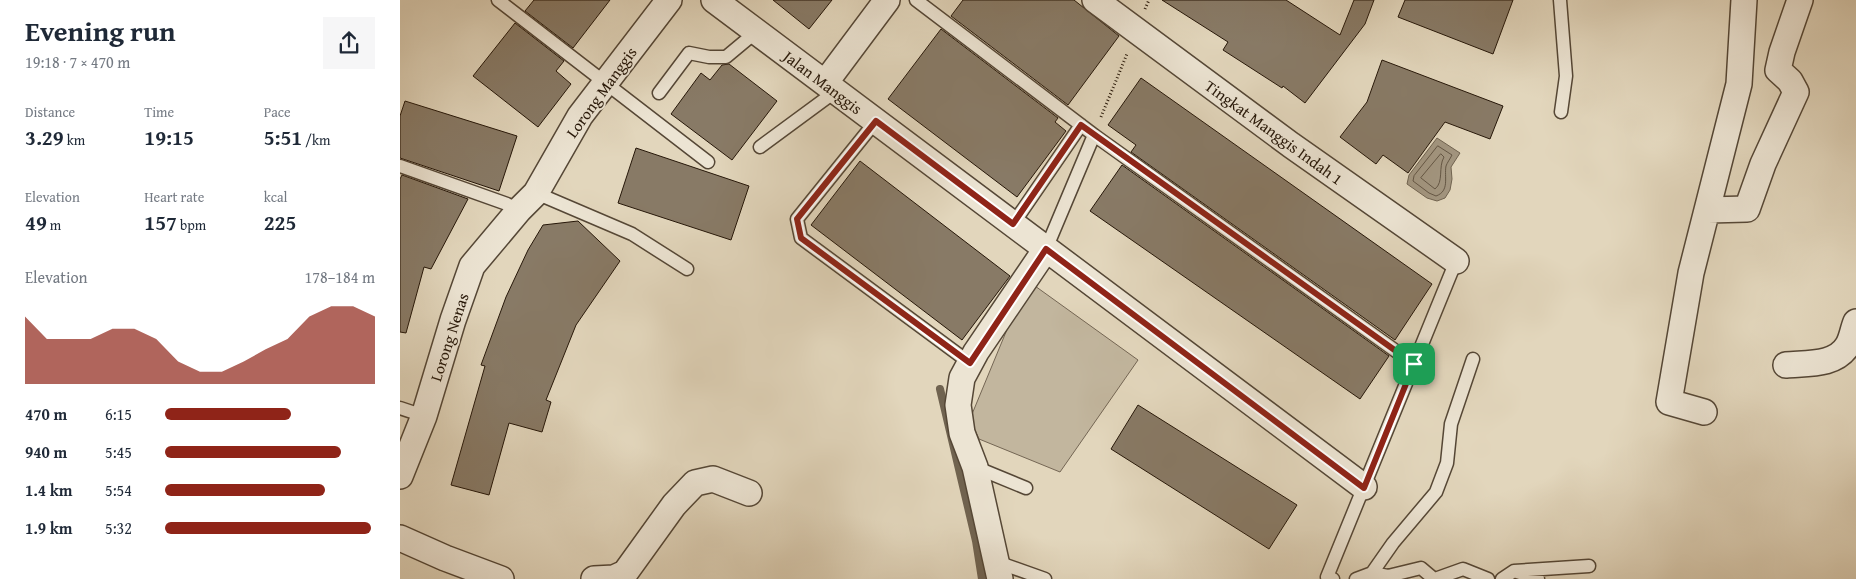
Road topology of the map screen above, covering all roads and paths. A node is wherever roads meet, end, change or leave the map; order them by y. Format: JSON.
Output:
{"nodes":[{"id":1,"x":498,"y":0,"type":"edge"},
{"id":2,"x":669,"y":0,"type":"edge"},
{"id":3,"x":714,"y":0,"type":"edge"},
{"id":4,"x":887,"y":0,"type":"edge"},
{"id":5,"x":916,"y":0,"type":"edge"},
{"id":6,"x":1095,"y":0,"type":"edge"},
{"id":7,"x":1149,"y":0,"type":"edge"},
{"id":8,"x":1560,"y":0,"type":"edge"},
{"id":9,"x":1744,"y":0,"type":"edge"},
{"id":10,"x":1800,"y":0,"type":"edge"},
{"id":11,"x":1136,"y":31,"type":"junction"},
{"id":12,"x":756,"y":32,"type":"junction"},
{"id":13,"x":606,"y":82,"type":"junction"},
{"id":14,"x":831,"y":87,"type":"junction"},
{"id":15,"x":659,"y":93,"type":"dead end"},
{"id":16,"x":1561,"y":112,"type":"dead end"},
{"id":17,"x":876,"y":121,"type":"junction"},
{"id":18,"x":1081,"y":125,"type":"junction"},
{"id":19,"x":1094,"y":135,"type":"junction"},
{"id":20,"x":760,"y":146,"type":"dead end"},
{"id":21,"x":708,"y":162,"type":"dead end"},
{"id":22,"x":400,"y":166,"type":"edge"},
{"id":23,"x":527,"y":202,"type":"junction"},
{"id":24,"x":1708,"y":210,"type":"junction"},
{"id":25,"x":1013,"y":224,"type":"junction"},
{"id":26,"x":1046,"y":249,"type":"junction"},
{"id":27,"x":1456,"y":261,"type":"joint"},
{"id":28,"x":687,"y":269,"type":"dead end"},
{"id":29,"x":1856,"y":322,"type":"edge"},
{"id":30,"x":1473,"y":359,"type":"dead end"},
{"id":31,"x":970,"y":363,"type":"junction"},
{"id":32,"x":1414,"y":364,"type":"junction"},
{"id":33,"x":1786,"y":365,"type":"dead end"},
{"id":34,"x":400,"y":408,"type":"edge"},
{"id":35,"x":1704,"y":412,"type":"dead end"},
{"id":36,"x":424,"y":416,"type":"junction"},
{"id":37,"x":975,"y":468,"type":"junction"},
{"id":38,"x":400,"y":476,"type":"edge"},
{"id":39,"x":1026,"y":488,"type":"dead end"},
{"id":40,"x":1364,"y":488,"type":"junction"},
{"id":41,"x":749,"y":494,"type":"dead end"},
{"id":42,"x":400,"y":538,"type":"edge"},
{"id":43,"x":1589,"y":566,"type":"dead end"},
{"id":44,"x":999,"y":571,"type":"edge"},
{"id":45,"x":1514,"y":572,"type":"junction"},
{"id":46,"x":1372,"y":573,"type":"junction"},
{"id":47,"x":501,"y":579,"type":"edge"},
{"id":48,"x":594,"y":579,"type":"edge"},
{"id":49,"x":1045,"y":579,"type":"edge"},
{"id":50,"x":1333,"y":579,"type":"edge"},
{"id":51,"x":1356,"y":579,"type":"edge"},
{"id":52,"x":1434,"y":579,"type":"edge"},
{"id":53,"x":1488,"y":579,"type":"edge"},
{"id":54,"x":1502,"y":579,"type":"edge"},
{"id":55,"x":1538,"y":579,"type":"edge"}],
"edges":[{"from":1,"to":13,"type":"lane"},
{"from":2,"to":13,"type":"street","name":"Lorong Manggis"},
{"from":3,"to":12,"type":"street","name":"Jalan Manggis"},
{"from":4,"to":14,"type":"street"},
{"from":5,"to":18,"type":"lane"},
{"from":6,"to":11,"type":"street","name":"Tingkat Manggis Indah 1"},
{"from":7,"to":11,"type":"path"},
{"from":8,"to":16,"type":"lane"},
{"from":9,"to":24,"type":"street"},
{"from":10,"to":24,"type":"street"},
{"from":11,"to":19,"type":"path"},
{"from":11,"to":27,"type":"street","name":"Tingkat Manggis Indah 1"},
{"from":12,"to":14,"type":"street","name":"Jalan Manggis"},
{"from":12,"to":15,"type":"lane"},
{"from":13,"to":21,"type":"lane"},
{"from":13,"to":23,"type":"street","name":"Lorong Manggis"},
{"from":14,"to":17,"type":"street","name":"Jalan Manggis"},
{"from":14,"to":20,"type":"lane"},
{"from":17,"to":25,"type":"street","name":"Jalan Manggis"},
{"from":17,"to":31,"type":"lane"},
{"from":18,"to":19,"type":"lane"},
{"from":18,"to":25,"type":"lane"},
{"from":19,"to":26,"type":"lane"},
{"from":19,"to":32,"type":"lane"},
{"from":22,"to":23,"type":"lane"},
{"from":23,"to":28,"type":"lane"},
{"from":23,"to":36,"type":"street","name":"Lorong Nenas"},
{"from":24,"to":35,"type":"street"},
{"from":25,"to":26,"type":"street","name":"Jalan Manggis"},
{"from":26,"to":31,"type":"street"},
{"from":26,"to":40,"type":"street","name":"Jalan Manggis"},
{"from":27,"to":32,"type":"lane"},
{"from":29,"to":33,"type":"street"},
{"from":30,"to":46,"type":"lane"},
{"from":31,"to":37,"type":"street"},
{"from":32,"to":40,"type":"lane"},
{"from":34,"to":36,"type":"lane"},
{"from":36,"to":38,"type":"street","name":"Lorong Nenas"},
{"from":37,"to":39,"type":"lane"},
{"from":37,"to":44,"type":"street"},
{"from":40,"to":50,"type":"lane"},
{"from":41,"to":48,"type":"street"},
{"from":42,"to":47,"type":"street"},
{"from":43,"to":45,"type":"lane"},
{"from":44,"to":49,"type":"lane"},
{"from":45,"to":54,"type":"lane"},
{"from":45,"to":55,"type":"lane"},
{"from":46,"to":51,"type":"lane"},
{"from":46,"to":52,"type":"lane"},
{"from":52,"to":53,"type":"lane"}]}
